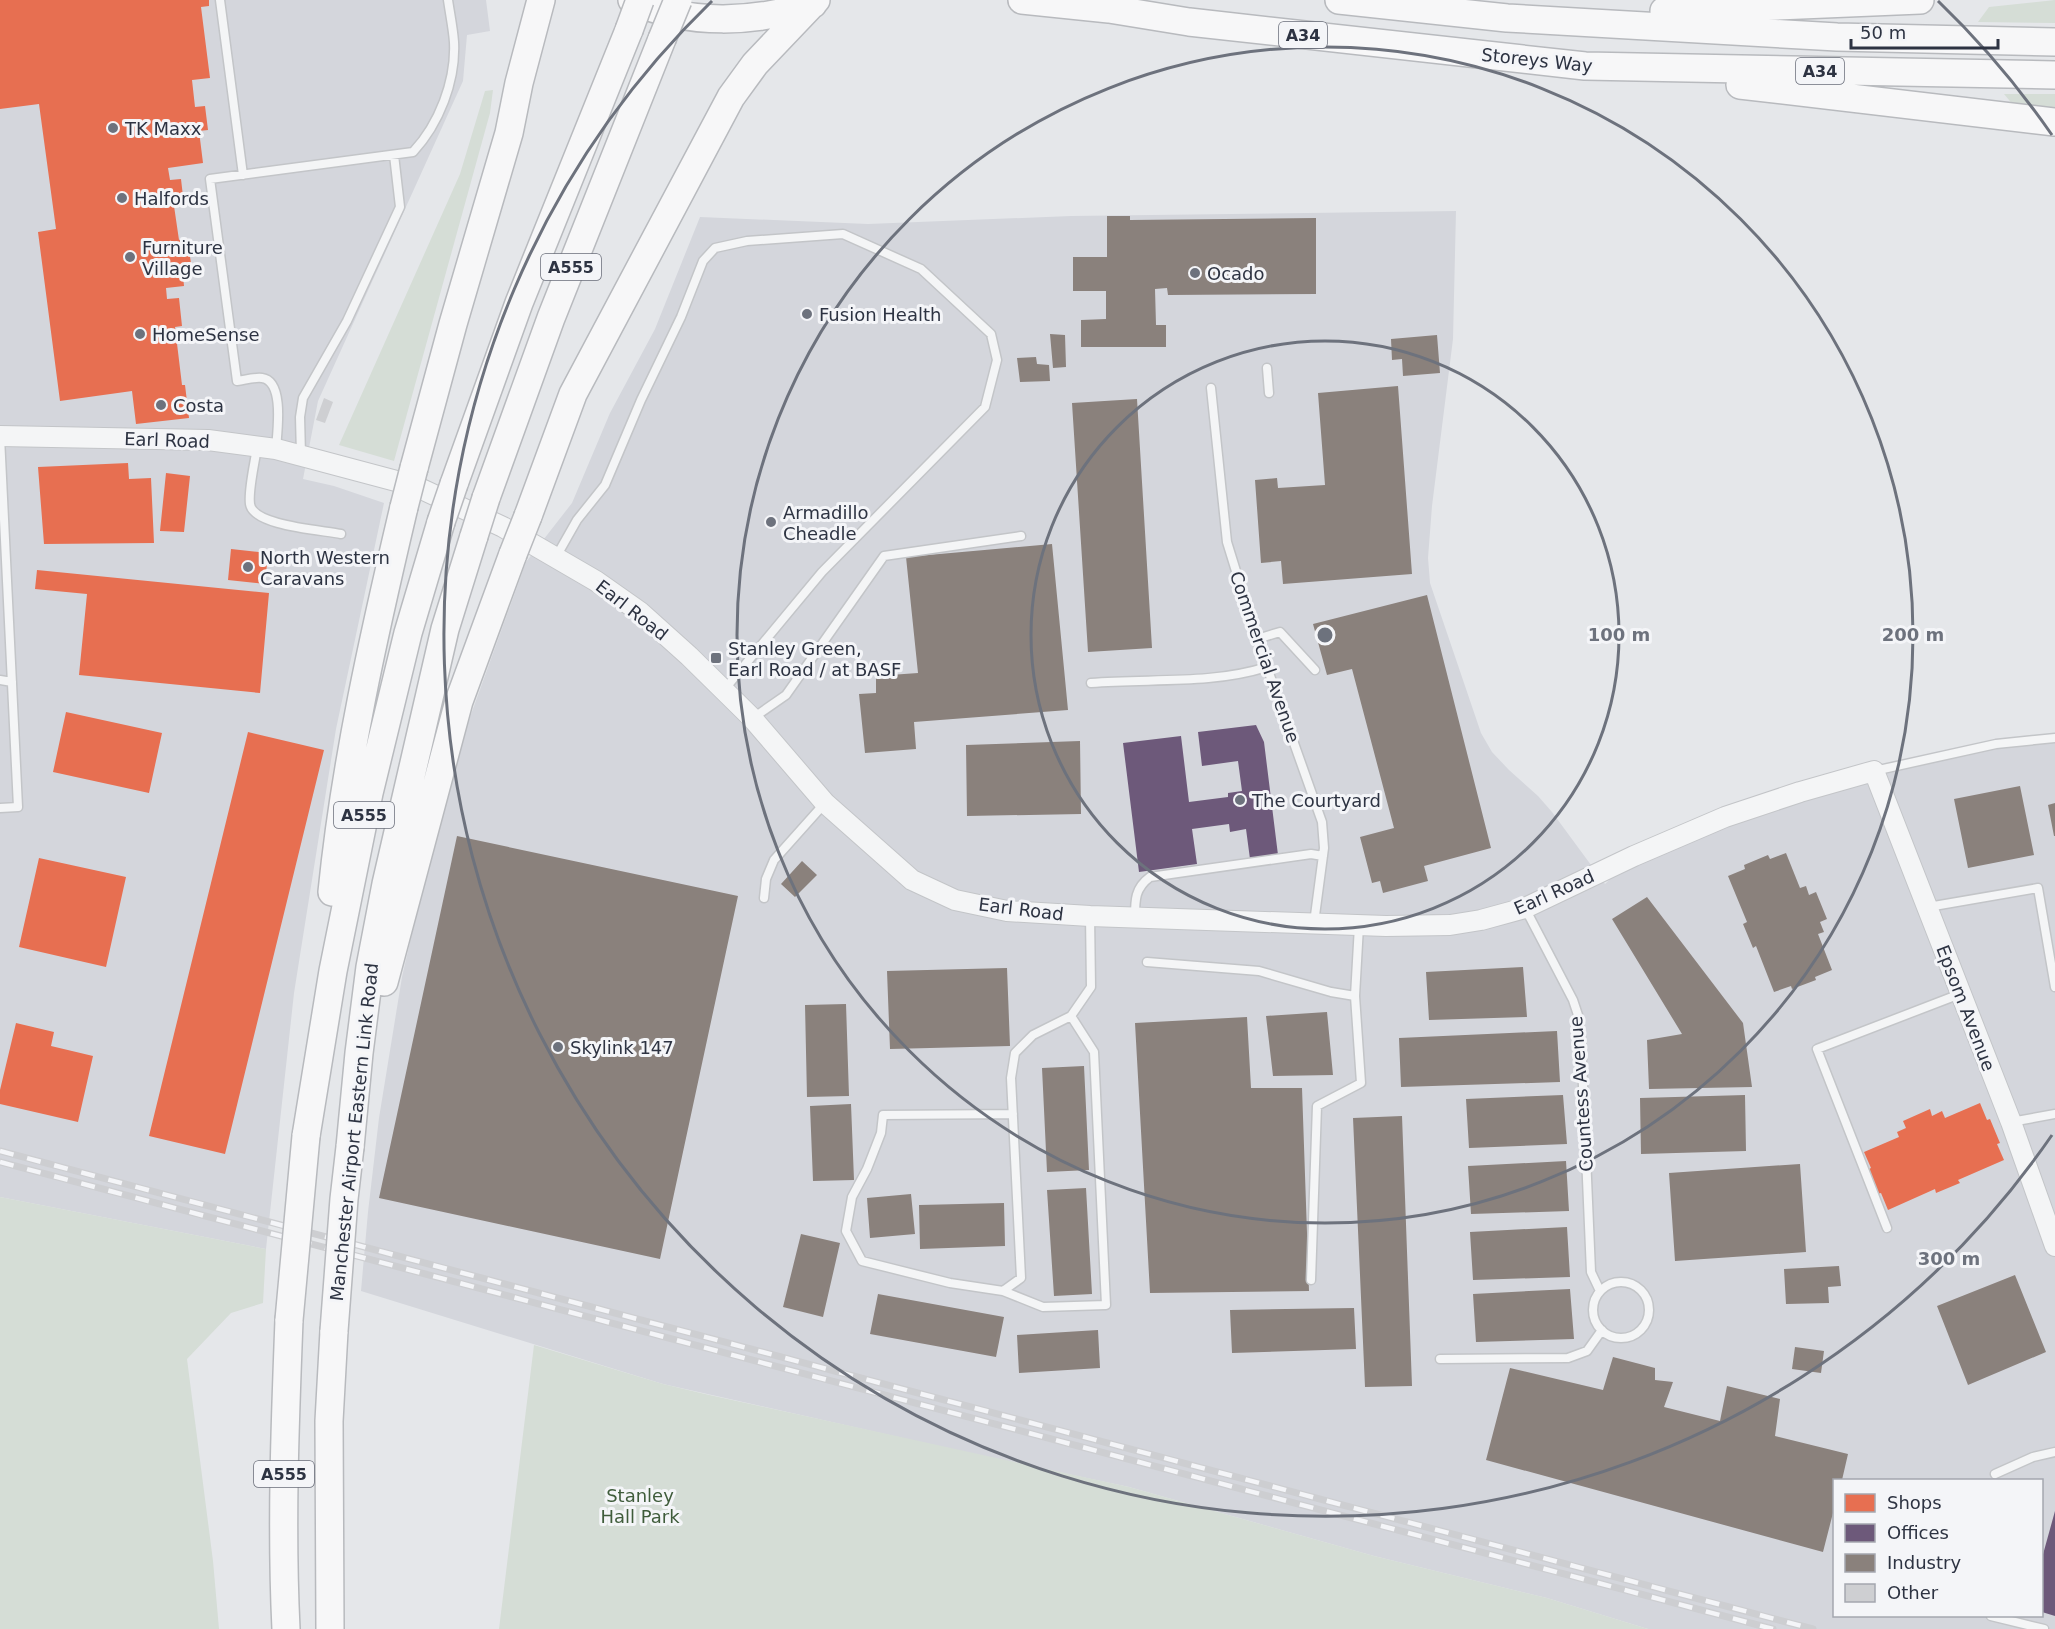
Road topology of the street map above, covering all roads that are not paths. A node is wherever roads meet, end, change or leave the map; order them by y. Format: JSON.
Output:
{"nodes":[{"id":1,"x":220,"y":0,"type":"edge"},
{"id":2,"x":448,"y":0,"type":"edge"},
{"id":3,"x":541,"y":0,"type":"edge"},
{"id":4,"x":633,"y":0,"type":"edge"},
{"id":5,"x":640,"y":0,"type":"edge"},
{"id":6,"x":678,"y":0,"type":"edge"},
{"id":7,"x":1022,"y":0,"type":"edge"},
{"id":8,"x":1339,"y":0,"type":"edge"},
{"id":9,"x":1920,"y":0,"type":"edge"},
{"id":10,"x":819,"y":1,"type":"edge"},
{"id":11,"x":1507,"y":18,"type":"junction"},
{"id":12,"x":2055,"y":42,"type":"edge"},
{"id":13,"x":1585,"y":66,"type":"junction"},
{"id":14,"x":2055,"y":75,"type":"edge"},
{"id":15,"x":2055,"y":122,"type":"edge"},
{"id":16,"x":394,"y":155,"type":"junction"},
{"id":17,"x":243,"y":175,"type":"junction"},
{"id":18,"x":1267,"y":368,"type":"dead end"},
{"id":19,"x":1211,"y":388,"type":"dead end"},
{"id":20,"x":1269,"y":393,"type":"dead end"},
{"id":21,"x":0,"y":437,"type":"edge"},
{"id":22,"x":267,"y":448,"type":"junction"},
{"id":23,"x":301,"y":455,"type":"junction"},
{"id":24,"x":341,"y":534,"type":"dead end"},
{"id":25,"x":1021,"y":536,"type":"dead end"},
{"id":26,"x":556,"y":557,"type":"junction"},
{"id":27,"x":3,"y":575,"type":"edge"},
{"id":28,"x":1257,"y":639,"type":"junction"},
{"id":29,"x":1267,"y":667,"type":"junction"},
{"id":30,"x":1315,"y":670,"type":"dead end"},
{"id":31,"x":0,"y":680,"type":"edge"},
{"id":32,"x":12,"y":682,"type":"junction"},
{"id":33,"x":1091,"y":683,"type":"dead end"},
{"id":34,"x":724,"y":690,"type":"junction"},
{"id":35,"x":752,"y":718,"type":"junction"},
{"id":36,"x":2055,"y":738,"type":"edge"},
{"id":37,"x":1874,"y":771,"type":"junction"},
{"id":38,"x":825,"y":803,"type":"junction"},
{"id":39,"x":0,"y":808,"type":"edge"},
{"id":40,"x":1323,"y":856,"type":"junction"},
{"id":41,"x":764,"y":898,"type":"dead end"},
{"id":42,"x":1525,"y":908,"type":"junction"},
{"id":43,"x":1927,"y":908,"type":"junction"},
{"id":44,"x":1090,"y":916,"type":"junction"},
{"id":45,"x":1134,"y":918,"type":"junction"},
{"id":46,"x":1314,"y":923,"type":"junction"},
{"id":47,"x":1359,"y":926,"type":"junction"},
{"id":48,"x":1147,"y":963,"type":"dead end"},
{"id":49,"x":2055,"y":987,"type":"edge"},
{"id":50,"x":1960,"y":993,"type":"junction"},
{"id":51,"x":1355,"y":996,"type":"junction"},
{"id":52,"x":1071,"y":1016,"type":"junction"},
{"id":53,"x":1013,"y":1114,"type":"junction"},
{"id":54,"x":2055,"y":1114,"type":"edge"},
{"id":55,"x":2011,"y":1122,"type":"junction"},
{"id":56,"x":308,"y":1125,"type":"junction"},
{"id":57,"x":352,"y":1137,"type":"junction"},
{"id":58,"x":1887,"y":1228,"type":"dead end"},
{"id":59,"x":2055,"y":1246,"type":"edge"},
{"id":60,"x":1311,"y":1280,"type":"dead end"},
{"id":61,"x":1003,"y":1291,"type":"junction"},
{"id":62,"x":1600,"y":1291,"type":"junction"},
{"id":63,"x":1602,"y":1330,"type":"junction"},
{"id":64,"x":1440,"y":1359,"type":"dead end"},
{"id":65,"x":2055,"y":1452,"type":"edge"},
{"id":66,"x":1995,"y":1474,"type":"dead end"},
{"id":67,"x":1995,"y":1617,"type":"edge"},
{"id":68,"x":286,"y":1629,"type":"edge"},
{"id":69,"x":330,"y":1629,"type":"edge"},
{"id":70,"x":2044,"y":1629,"type":"edge"}],
"edges":[{"from":1,"to":17,"type":"lane"},
{"from":2,"to":16,"type":"lane"},
{"from":3,"to":56,"type":"highway","bridge":true},
{"from":4,"to":10,"type":"highway"},
{"from":5,"to":56,"type":"highway","name":"Manchester Airport Eastern Link Road","number":"A555","bridge":true},
{"from":6,"to":57,"type":"highway","name":"Manchester Airport Eastern Link Road","number":"A555","bridge":true},
{"from":7,"to":13,"type":"highway","name":"Storeys Way","number":"A34"},
{"from":8,"to":11,"type":"highway","number":"A34"},
{"from":9,"to":11,"type":"highway"},
{"from":10,"to":57,"type":"highway","bridge":true},
{"from":11,"to":12,"type":"highway","number":"A34"},
{"from":13,"to":14,"type":"highway","name":"Storeys Way","number":"A34"},
{"from":13,"to":15,"type":"highway"},
{"from":16,"to":17,"type":"lane"},
{"from":16,"to":23,"type":"lane"},
{"from":17,"to":22,"type":"lane"},
{"from":18,"to":20,"type":"lane"},
{"from":19,"to":28,"type":"lane","name":"Commercial Avenue"},
{"from":21,"to":22,"type":"street","name":"Earl Road"},
{"from":21,"to":27,"type":"lane"},
{"from":22,"to":23,"type":"street","name":"Earl Road"},
{"from":22,"to":24,"type":"lane"},
{"from":23,"to":26,"type":"street","name":"Earl Road"},
{"from":25,"to":35,"type":"lane"},
{"from":26,"to":34,"type":"street","name":"Earl Road"},
{"from":26,"to":34,"type":"lane"},
{"from":27,"to":32,"type":"lane"},
{"from":28,"to":29,"type":"lane","name":"Commercial Avenue"},
{"from":28,"to":30,"type":"lane"},
{"from":29,"to":33,"type":"lane"},
{"from":29,"to":40,"type":"lane","name":"Commercial Avenue"},
{"from":31,"to":32,"type":"lane"},
{"from":32,"to":39,"type":"lane"},
{"from":34,"to":35,"type":"street","name":"Earl Road"},
{"from":35,"to":38,"type":"street","name":"Earl Road"},
{"from":36,"to":37,"type":"lane","name":"Earl Road"},
{"from":37,"to":42,"type":"street","name":"Earl Road"},
{"from":37,"to":43,"type":"street","name":"Epsom Avenue"},
{"from":38,"to":41,"type":"lane"},
{"from":38,"to":44,"type":"street","name":"Earl Road"},
{"from":40,"to":45,"type":"lane"},
{"from":40,"to":46,"type":"lane","name":"Commercial Avenue"},
{"from":42,"to":47,"type":"street","name":"Earl Road"},
{"from":42,"to":62,"type":"lane","name":"Countess Avenue"},
{"from":43,"to":49,"type":"lane"},
{"from":43,"to":50,"type":"street","name":"Epsom Avenue"},
{"from":44,"to":45,"type":"street","name":"Earl Road"},
{"from":44,"to":52,"type":"lane"},
{"from":45,"to":46,"type":"street","name":"Earl Road"},
{"from":46,"to":47,"type":"street","name":"Earl Road"},
{"from":47,"to":51,"type":"lane"},
{"from":48,"to":51,"type":"lane"},
{"from":50,"to":55,"type":"street","name":"Epsom Avenue"},
{"from":50,"to":58,"type":"lane"},
{"from":51,"to":60,"type":"lane"},
{"from":52,"to":53,"type":"lane"},
{"from":52,"to":61,"type":"lane"},
{"from":53,"to":61,"type":"lane"},
{"from":53,"to":61,"type":"lane"},
{"from":54,"to":55,"type":"lane"},
{"from":55,"to":59,"type":"street","name":"Epsom Avenue"},
{"from":56,"to":68,"type":"highway","name":"Manchester Airport Eastern Link Road","number":"A555","bridge":true},
{"from":57,"to":69,"type":"highway","name":"Manchester Airport Eastern Link Road","number":"A555","bridge":true},
{"from":62,"to":63,"type":"lane"},
{"from":62,"to":63,"type":"lane"},
{"from":63,"to":64,"type":"lane"},
{"from":65,"to":66,"type":"lane"},
{"from":67,"to":70,"type":"lane"}]}
